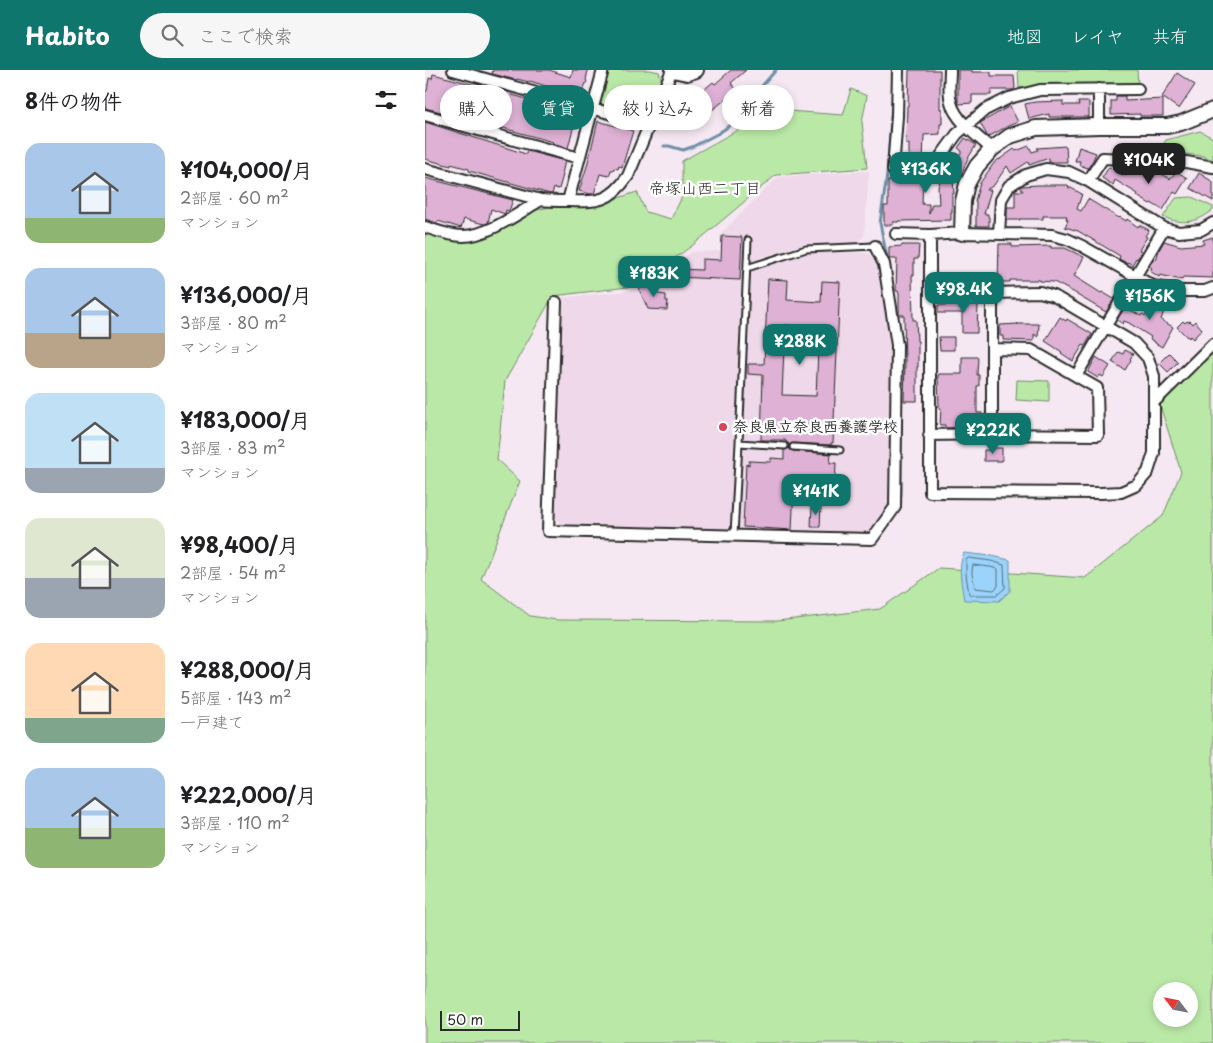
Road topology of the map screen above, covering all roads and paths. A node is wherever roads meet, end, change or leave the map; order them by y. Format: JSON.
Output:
{"nodes":[{"id":1,"x":453,"y":70,"type":"edge"},
{"id":2,"x":603,"y":70,"type":"edge"},
{"id":3,"x":673,"y":70,"type":"edge"},
{"id":4,"x":696,"y":70,"type":"edge"},
{"id":5,"x":898,"y":70,"type":"edge"},
{"id":6,"x":950,"y":70,"type":"edge"},
{"id":7,"x":666,"y":85,"type":"edge"},
{"id":8,"x":522,"y":89,"type":"edge"},
{"id":9,"x":1099,"y":89,"type":"junction"},
{"id":10,"x":1138,"y":89,"type":"dead end"},
{"id":11,"x":594,"y":101,"type":"edge"},
{"id":12,"x":1213,"y":110,"type":"edge"},
{"id":13,"x":425,"y":115,"type":"edge"},
{"id":14,"x":966,"y":125,"type":"junction"},
{"id":15,"x":1099,"y":126,"type":"junction"},
{"id":16,"x":586,"y":130,"type":"edge"},
{"id":17,"x":647,"y":130,"type":"edge"},
{"id":18,"x":992,"y":150,"type":"junction"},
{"id":19,"x":579,"y":158,"type":"junction"},
{"id":20,"x":1213,"y":167,"type":"edge"},
{"id":21,"x":425,"y":169,"type":"edge"},
{"id":22,"x":1088,"y":181,"type":"junction"},
{"id":23,"x":541,"y":200,"type":"junction"},
{"id":24,"x":568,"y":201,"type":"junction"},
{"id":25,"x":1213,"y":223,"type":"edge"},
{"id":26,"x":425,"y":227,"type":"edge"},
{"id":27,"x":1164,"y":228,"type":"junction"},
{"id":28,"x":896,"y":234,"type":"dead end"},
{"id":29,"x":962,"y":234,"type":"junction"},
{"id":30,"x":999,"y":234,"type":"junction"},
{"id":31,"x":930,"y":235,"type":"junction"},
{"id":32,"x":748,"y":240,"type":"dead end"},
{"id":33,"x":875,"y":246,"type":"joint"},
{"id":34,"x":747,"y":268,"type":"junction"},
{"id":35,"x":1135,"y":276,"type":"junction"},
{"id":36,"x":1213,"y":288,"type":"edge"},
{"id":37,"x":930,"y":290,"type":"junction"},
{"id":38,"x":991,"y":293,"type":"junction"},
{"id":39,"x":556,"y":302,"type":"dead end"},
{"id":40,"x":1105,"y":326,"type":"junction"},
{"id":41,"x":1213,"y":344,"type":"edge"},
{"id":42,"x":992,"y":349,"type":"junction"},
{"id":43,"x":1076,"y":376,"type":"junction"},
{"id":44,"x":1154,"y":402,"type":"junction"},
{"id":45,"x":991,"y":434,"type":"junction"},
{"id":46,"x":929,"y":435,"type":"junction"},
{"id":47,"x":739,"y":443,"type":"junction"},
{"id":48,"x":785,"y":446,"type":"dead end"},
{"id":49,"x":793,"y":447,"type":"dead end"},
{"id":50,"x":840,"y":450,"type":"dead end"},
{"id":51,"x":734,"y":535,"type":"junction"}],
"edges":[{"from":1,"to":8,"type":"street"},
{"from":2,"to":11,"type":"street"},
{"from":3,"to":4,"type":"street"},
{"from":3,"to":7,"type":"street"},
{"from":5,"to":14,"type":"street"},
{"from":6,"to":14,"type":"street"},
{"from":9,"to":10,"type":"street"},
{"from":9,"to":14,"type":"street"},
{"from":9,"to":15,"type":"street"},
{"from":12,"to":15,"type":"street"},
{"from":13,"to":19,"type":"street"},
{"from":14,"to":18,"type":"street"},
{"from":15,"to":18,"type":"street"},
{"from":16,"to":19,"type":"street"},
{"from":17,"to":24,"type":"street"},
{"from":18,"to":29,"type":"street"},
{"from":19,"to":24,"type":"street"},
{"from":20,"to":22,"type":"street"},
{"from":21,"to":23,"type":"street"},
{"from":22,"to":27,"type":"street"},
{"from":22,"to":30,"type":"street"},
{"from":23,"to":24,"type":"street"},
{"from":23,"to":26,"type":"street"},
{"from":25,"to":27,"type":"street"},
{"from":27,"to":35,"type":"street"},
{"from":28,"to":31,"type":"street"},
{"from":29,"to":30,"type":"street"},
{"from":29,"to":31,"type":"street"},
{"from":30,"to":35,"type":"street"},
{"from":31,"to":37,"type":"street"},
{"from":32,"to":34,"type":"lane"},
{"from":33,"to":34,"type":"lane"},
{"from":33,"to":51,"type":"street"},
{"from":34,"to":47,"type":"lane"},
{"from":35,"to":36,"type":"street"},
{"from":35,"to":40,"type":"street"},
{"from":37,"to":38,"type":"street"},
{"from":37,"to":46,"type":"street"},
{"from":38,"to":40,"type":"street"},
{"from":38,"to":42,"type":"street"},
{"from":39,"to":51,"type":"street"},
{"from":40,"to":43,"type":"street"},
{"from":40,"to":44,"type":"street"},
{"from":41,"to":44,"type":"street"},
{"from":42,"to":43,"type":"street"},
{"from":42,"to":45,"type":"street"},
{"from":43,"to":45,"type":"street"},
{"from":44,"to":46,"type":"street"},
{"from":45,"to":46,"type":"street"},
{"from":47,"to":48,"type":"lane"},
{"from":47,"to":51,"type":"lane"},
{"from":49,"to":50,"type":"lane"}]}
